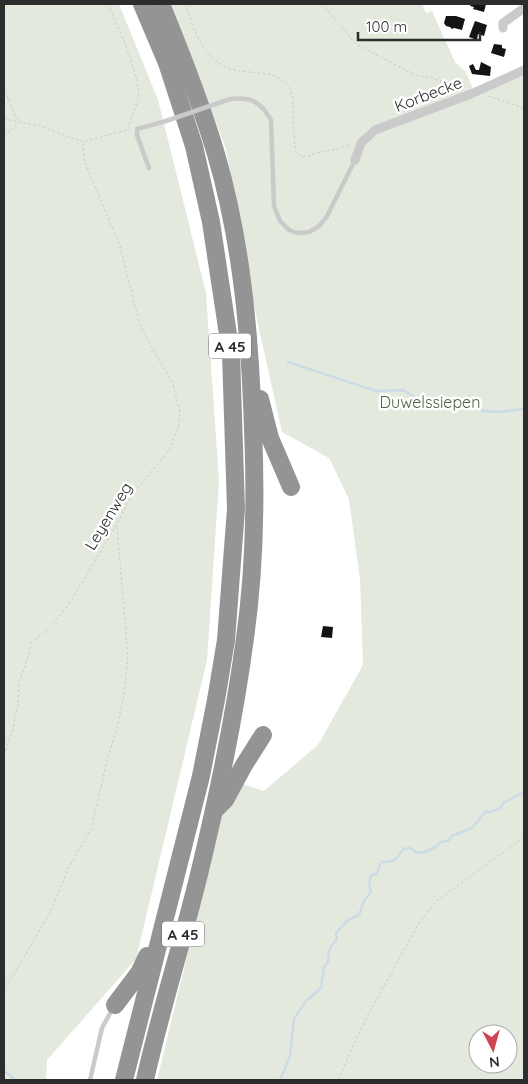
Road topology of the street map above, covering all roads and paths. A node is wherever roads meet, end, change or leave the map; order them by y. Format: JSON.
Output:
{"nodes":[{"id":1,"x":108,"y":4,"type":"edge"},
{"id":2,"x":142,"y":4,"type":"edge"},
{"id":3,"x":161,"y":4,"type":"edge"},
{"id":4,"x":185,"y":4,"type":"edge"},
{"id":5,"x":322,"y":4,"type":"edge"},
{"id":6,"x":524,"y":8,"type":"edge"},
{"id":7,"x":503,"y":28,"type":"dead end"},
{"id":8,"x":524,"y":70,"type":"edge"},
{"id":9,"x":4,"y":92,"type":"edge"},
{"id":10,"x":473,"y":93,"type":"junction"},
{"id":11,"x":524,"y":108,"type":"edge"},
{"id":12,"x":4,"y":119,"type":"edge"},
{"id":13,"x":20,"y":121,"type":"junction"},
{"id":14,"x":128,"y":129,"type":"junction"},
{"id":15,"x":137,"y":129,"type":"junction"},
{"id":16,"x":4,"y":136,"type":"edge"},
{"id":17,"x":83,"y":142,"type":"junction"},
{"id":18,"x":361,"y":143,"type":"junction"},
{"id":19,"x":355,"y":160,"type":"joint"},
{"id":20,"x":149,"y":168,"type":"dead end"},
{"id":21,"x":252,"y":368,"type":"junction"},
{"id":22,"x":291,"y":488,"type":"dead end"},
{"id":23,"x":117,"y":524,"type":"junction"},
{"id":24,"x":263,"y":735,"type":"dead end"},
{"id":25,"x":4,"y":755,"type":"edge"},
{"id":26,"x":212,"y":812,"type":"junction"},
{"id":27,"x":524,"y":837,"type":"edge"},
{"id":28,"x":158,"y":942,"type":"junction"},
{"id":29,"x":4,"y":987,"type":"edge"},
{"id":30,"x":116,"y":1005,"type":"joint"},
{"id":31,"x":90,"y":1080,"type":"edge"},
{"id":32,"x":124,"y":1080,"type":"edge"},
{"id":33,"x":145,"y":1080,"type":"edge"},
{"id":34,"x":339,"y":1080,"type":"edge"}],
"edges":[{"from":1,"to":14,"type":"path"},
{"from":2,"to":28,"type":"highway","number":"A 45"},
{"from":3,"to":21,"type":"highway","number":"A 45"},
{"from":4,"to":18,"type":"path"},
{"from":5,"to":10,"type":"path"},
{"from":6,"to":7,"type":"street"},
{"from":8,"to":10,"type":"street","name":"Korbecke"},
{"from":9,"to":13,"type":"path"},
{"from":10,"to":11,"type":"path"},
{"from":10,"to":18,"type":"street","name":"Korbecke"},
{"from":12,"to":13,"type":"path"},
{"from":13,"to":16,"type":"path"},
{"from":13,"to":17,"type":"path"},
{"from":14,"to":15,"type":"path"},
{"from":14,"to":17,"type":"path"},
{"from":15,"to":19,"type":"lane","bridge":true},
{"from":15,"to":20,"type":"lane"},
{"from":17,"to":23,"type":"path","name":"Leyenweg"},
{"from":18,"to":19,"type":"street"},
{"from":21,"to":22,"type":"highway"},
{"from":21,"to":26,"type":"highway","number":"A 45"},
{"from":23,"to":25,"type":"path","name":"Leyenweg"},
{"from":23,"to":29,"type":"path"},
{"from":24,"to":26,"type":"highway"},
{"from":26,"to":33,"type":"highway","number":"A 45"},
{"from":27,"to":34,"type":"path"},
{"from":28,"to":30,"type":"highway"},
{"from":28,"to":32,"type":"highway","number":"A 45"},
{"from":30,"to":31,"type":"lane"}]}
